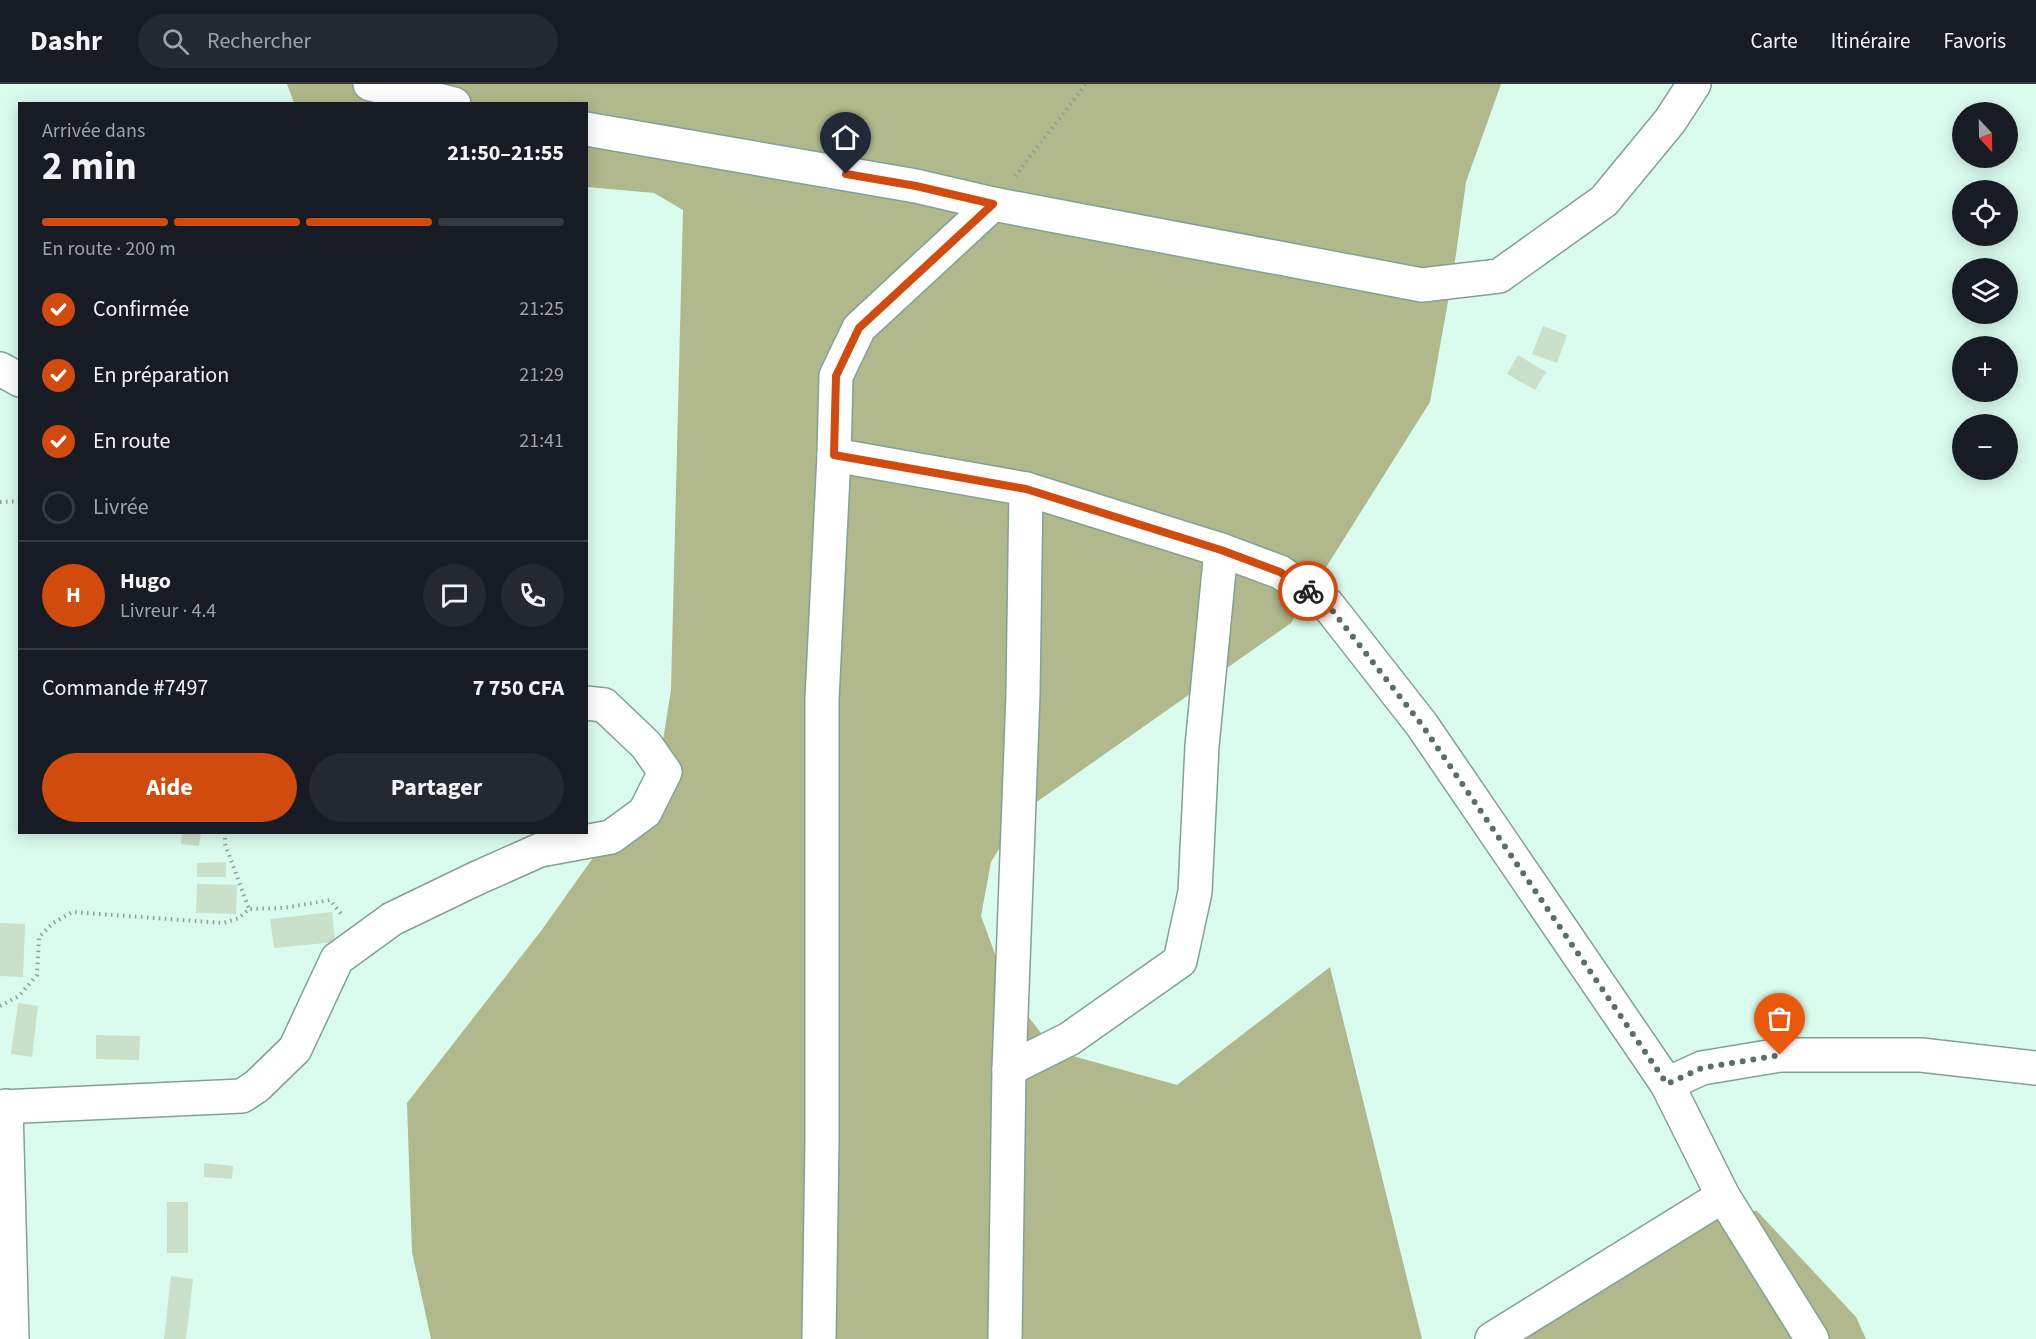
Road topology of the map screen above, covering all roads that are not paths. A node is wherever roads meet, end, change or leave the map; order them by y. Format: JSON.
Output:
{"nodes":[{"id":1,"x":370,"y":84,"type":"edge"},
{"id":2,"x":1694,"y":84,"type":"edge"},
{"id":3,"x":446,"y":102,"type":"edge"},
{"id":4,"x":588,"y":129,"type":"edge"},
{"id":5,"x":993,"y":204,"type":"junction"},
{"id":6,"x":0,"y":369,"type":"edge"},
{"id":7,"x":18,"y":379,"type":"edge"},
{"id":8,"x":834,"y":455,"type":"junction"},
{"id":9,"x":1026,"y":489,"type":"junction"},
{"id":10,"x":1221,"y":550,"type":"junction"},
{"id":11,"x":588,"y":703,"type":"edge"},
{"id":12,"x":2036,"y":1068,"type":"edge"},
{"id":13,"x":1009,"y":1069,"type":"junction"},
{"id":14,"x":1667,"y":1084,"type":"junction"},
{"id":15,"x":3,"y":1107,"type":"edge"},
{"id":16,"x":1723,"y":1196,"type":"junction"},
{"id":17,"x":12,"y":1339,"type":"edge"},
{"id":18,"x":819,"y":1339,"type":"edge"},
{"id":19,"x":1005,"y":1339,"type":"edge"},
{"id":20,"x":1492,"y":1339,"type":"edge"},
{"id":21,"x":1812,"y":1339,"type":"edge"}],
"edges":[{"from":1,"to":3,"type":"street"},
{"from":2,"to":5,"type":"street"},
{"from":4,"to":5,"type":"street"},
{"from":5,"to":8,"type":"street"},
{"from":6,"to":7,"type":"street"},
{"from":8,"to":9,"type":"street"},
{"from":8,"to":18,"type":"street"},
{"from":9,"to":10,"type":"street"},
{"from":9,"to":13,"type":"street"},
{"from":10,"to":13,"type":"street"},
{"from":10,"to":14,"type":"street"},
{"from":11,"to":15,"type":"street"},
{"from":12,"to":14,"type":"street"},
{"from":13,"to":19,"type":"street"},
{"from":14,"to":16,"type":"street"},
{"from":15,"to":17,"type":"street"},
{"from":16,"to":20,"type":"street"},
{"from":16,"to":21,"type":"street"}]}
